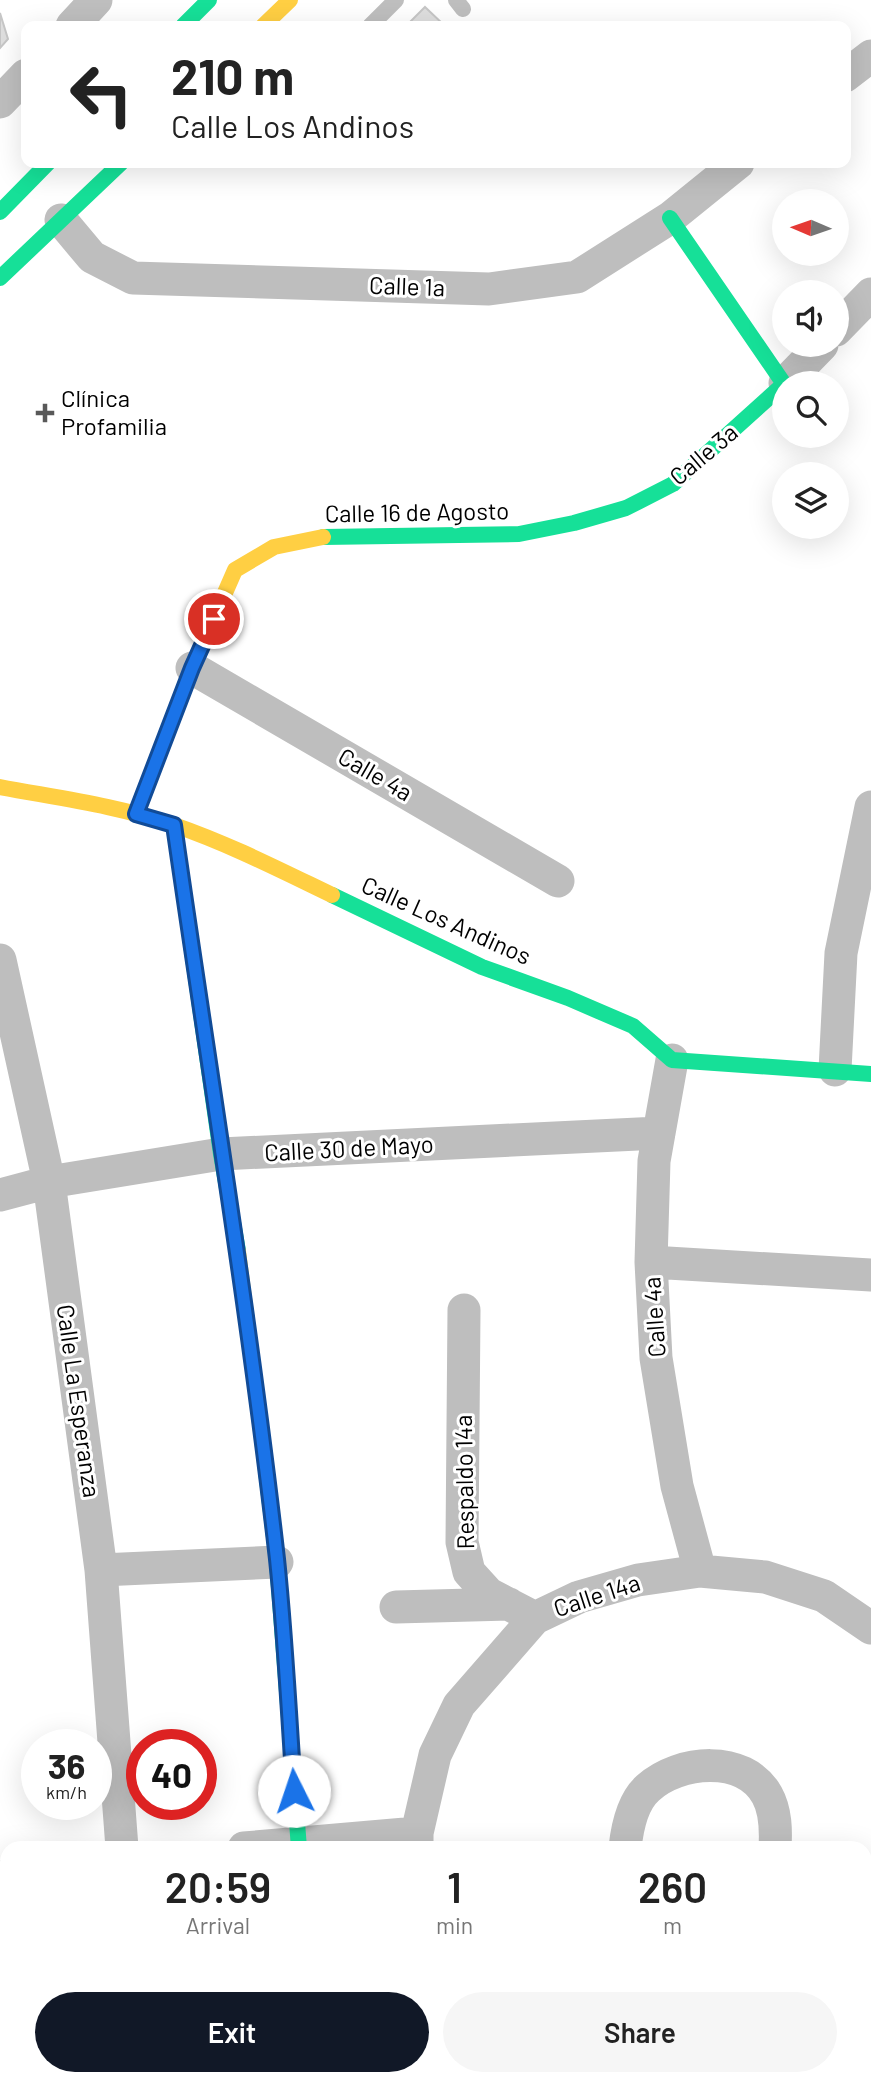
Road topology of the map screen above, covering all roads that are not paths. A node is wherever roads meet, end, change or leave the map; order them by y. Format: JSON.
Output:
{"nodes":[{"id":1,"x":96,"y":0,"type":"edge"},
{"id":2,"x":209,"y":0,"type":"edge"},
{"id":3,"x":290,"y":0,"type":"edge"},
{"id":4,"x":396,"y":0,"type":"edge"},
{"id":5,"x":77,"y":21,"type":"edge"},
{"id":6,"x":188,"y":21,"type":"edge"},
{"id":7,"x":268,"y":21,"type":"edge"},
{"id":8,"x":375,"y":21,"type":"edge"},
{"id":9,"x":871,"y":56,"type":"edge"},
{"id":10,"x":851,"y":71,"type":"edge"},
{"id":11,"x":21,"y":80,"type":"edge"},
{"id":12,"x":0,"y":102,"type":"edge"},
{"id":13,"x":43,"y":168,"type":"edge"},
{"id":14,"x":117,"y":168,"type":"edge"},
{"id":15,"x":732,"y":168,"type":"edge"},
{"id":16,"x":0,"y":212,"type":"edge"},
{"id":17,"x":670,"y":218,"type":"junction"},
{"id":18,"x":61,"y":220,"type":"junction"},
{"id":19,"x":0,"y":278,"type":"edge"},
{"id":20,"x":871,"y":293,"type":"edge"},
{"id":21,"x":849,"y":316,"type":"edge"},
{"id":22,"x":811,"y":357,"type":"edge"},
{"id":23,"x":776,"y":371,"type":"edge"},
{"id":24,"x":797,"y":371,"type":"edge"},
{"id":25,"x":772,"y":396,"type":"edge"},
{"id":26,"x":574,"y":523,"type":"joint"},
{"id":27,"x":192,"y":668,"type":"junction"},
{"id":28,"x":0,"y":788,"type":"edge"},
{"id":29,"x":871,"y":807,"type":"edge"},
{"id":30,"x":136,"y":814,"type":"junction"},
{"id":31,"x":174,"y":825,"type":"junction"},
{"id":32,"x":558,"y":881,"type":"dead end"},
{"id":33,"x":0,"y":960,"type":"edge"},
{"id":34,"x":672,"y":1060,"type":"junction"},
{"id":35,"x":835,"y":1070,"type":"junction"},
{"id":36,"x":871,"y":1074,"type":"edge"},
{"id":37,"x":659,"y":1133,"type":"junction"},
{"id":38,"x":221,"y":1154,"type":"junction"},
{"id":39,"x":49,"y":1182,"type":"junction"},
{"id":40,"x":0,"y":1195,"type":"edge"},
{"id":41,"x":651,"y":1262,"type":"junction"},
{"id":42,"x":871,"y":1275,"type":"edge"},
{"id":43,"x":464,"y":1310,"type":"dead end"},
{"id":44,"x":277,"y":1562,"type":"junction"},
{"id":45,"x":101,"y":1570,"type":"junction"},
{"id":46,"x":700,"y":1571,"type":"junction"},
{"id":47,"x":396,"y":1607,"type":"dead end"},
{"id":48,"x":522,"y":1611,"type":"junction"},
{"id":49,"x":871,"y":1628,"type":"edge"},
{"id":50,"x":417,"y":1840,"type":"edge"},
{"id":51,"x":121,"y":1841,"type":"edge"},
{"id":52,"x":298,"y":1841,"type":"edge"},
{"id":53,"x":393,"y":1841,"type":"edge"},
{"id":54,"x":626,"y":1841,"type":"edge"},
{"id":55,"x":775,"y":1841,"type":"edge"}],
"edges":[{"from":1,"to":5,"type":"street"},
{"from":2,"to":6,"type":"street"},
{"from":3,"to":7,"type":"street"},
{"from":4,"to":8,"type":"lane"},
{"from":9,"to":10,"type":"street"},
{"from":11,"to":12,"type":"street"},
{"from":13,"to":16,"type":"street"},
{"from":14,"to":18,"type":"street"},
{"from":15,"to":17,"type":"street","name":"Calle 1a"},
{"from":17,"to":18,"type":"street","name":"Calle 1a"},
{"from":17,"to":23,"type":"street"},
{"from":18,"to":19,"type":"street"},
{"from":20,"to":21,"type":"street"},
{"from":22,"to":24,"type":"street","name":"Calle 3a"},
{"from":25,"to":26,"type":"street","name":"Calle 3a"},
{"from":26,"to":27,"type":"street","name":"Calle 16 de Agosto"},
{"from":27,"to":30,"type":"street","name":"Calle 16 de Agosto"},
{"from":27,"to":32,"type":"street","name":"Calle 4a"},
{"from":28,"to":30,"type":"street","name":"Calle Los Andinos"},
{"from":29,"to":35,"type":"street"},
{"from":30,"to":31,"type":"street","name":"Calle Los Andinos"},
{"from":31,"to":34,"type":"street","name":"Calle Los Andinos"},
{"from":31,"to":38,"type":"street"},
{"from":33,"to":39,"type":"street","name":"Calle La Esperanza"},
{"from":34,"to":35,"type":"street"},
{"from":34,"to":37,"type":"street","name":"Calle 4a"},
{"from":35,"to":36,"type":"street"},
{"from":37,"to":38,"type":"street","name":"Calle 30 de Mayo"},
{"from":37,"to":41,"type":"street","name":"Calle 4a"},
{"from":38,"to":39,"type":"street","name":"Calle 30 de Mayo"},
{"from":38,"to":44,"type":"street"},
{"from":39,"to":40,"type":"street","name":"Calle 30 de Mayo"},
{"from":39,"to":45,"type":"street","name":"Calle La Esperanza"},
{"from":41,"to":42,"type":"street"},
{"from":41,"to":46,"type":"street","name":"Calle 4a"},
{"from":43,"to":48,"type":"street","name":"Respaldo 14a"},
{"from":44,"to":45,"type":"street"},
{"from":44,"to":52,"type":"street"},
{"from":45,"to":51,"type":"street","name":"Calle La Esperanza"},
{"from":46,"to":48,"type":"street","name":"Calle 14a"},
{"from":46,"to":49,"type":"street","name":"Calle 14a"},
{"from":47,"to":48,"type":"street"},
{"from":48,"to":50,"type":"street","name":"Calle 14a"},
{"from":50,"to":53,"type":"street"},
{"from":54,"to":55,"type":"street"}]}
